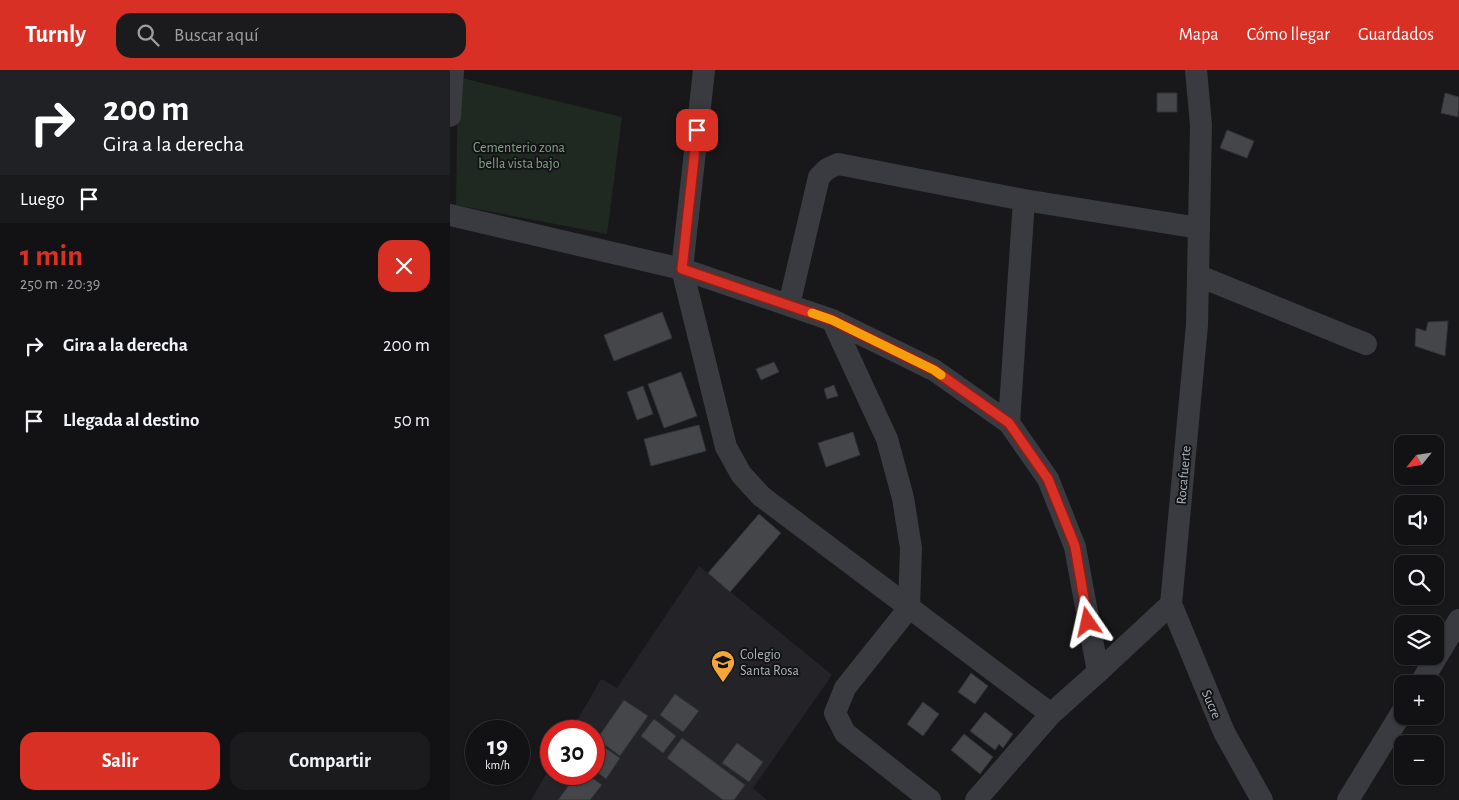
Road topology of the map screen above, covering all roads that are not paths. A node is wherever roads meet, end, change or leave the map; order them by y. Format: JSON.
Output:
{"nodes":[{"id":1,"x":453,"y":70,"type":"edge"},
{"id":2,"x":704,"y":70,"type":"edge"},
{"id":3,"x":1196,"y":70,"type":"edge"},
{"id":4,"x":450,"y":116,"type":"edge"},
{"id":5,"x":1024,"y":200,"type":"junction"},
{"id":6,"x":450,"y":215,"type":"edge"},
{"id":7,"x":1199,"y":228,"type":"junction"},
{"id":8,"x":682,"y":269,"type":"junction"},
{"id":9,"x":1199,"y":276,"type":"junction"},
{"id":10,"x":789,"y":305,"type":"junction"},
{"id":11,"x":832,"y":320,"type":"junction"},
{"id":12,"x":1366,"y":344,"type":"dead end"},
{"id":13,"x":1009,"y":423,"type":"junction"},
{"id":14,"x":1171,"y":604,"type":"junction"},
{"id":15,"x":909,"y":608,"type":"junction"},
{"id":16,"x":1459,"y":620,"type":"edge"},
{"id":17,"x":1098,"y":672,"type":"junction"},
{"id":18,"x":1425,"y":675,"type":"edge"},
{"id":19,"x":1051,"y":714,"type":"junction"},
{"id":20,"x":1394,"y":725,"type":"edge"},
{"id":21,"x":930,"y":800,"type":"edge"},
{"id":22,"x":976,"y":800,"type":"edge"},
{"id":23,"x":1262,"y":800,"type":"edge"},
{"id":24,"x":1348,"y":800,"type":"edge"}],
"edges":[{"from":1,"to":4,"type":"street"},
{"from":2,"to":8,"type":"street"},
{"from":3,"to":7,"type":"street","name":"Rocafuerte"},
{"from":5,"to":7,"type":"street"},
{"from":5,"to":10,"type":"street"},
{"from":5,"to":13,"type":"street"},
{"from":6,"to":8,"type":"street"},
{"from":7,"to":9,"type":"street","name":"Rocafuerte"},
{"from":8,"to":10,"type":"street"},
{"from":8,"to":15,"type":"street"},
{"from":9,"to":12,"type":"street"},
{"from":9,"to":14,"type":"street","name":"Rocafuerte"},
{"from":10,"to":11,"type":"street"},
{"from":11,"to":13,"type":"street"},
{"from":11,"to":15,"type":"street"},
{"from":13,"to":17,"type":"street"},
{"from":14,"to":17,"type":"street"},
{"from":14,"to":23,"type":"street","name":"Sucre"},
{"from":15,"to":19,"type":"street"},
{"from":15,"to":21,"type":"street"},
{"from":16,"to":18,"type":"street"},
{"from":17,"to":19,"type":"street"},
{"from":19,"to":22,"type":"street"},
{"from":20,"to":24,"type":"street"}]}
